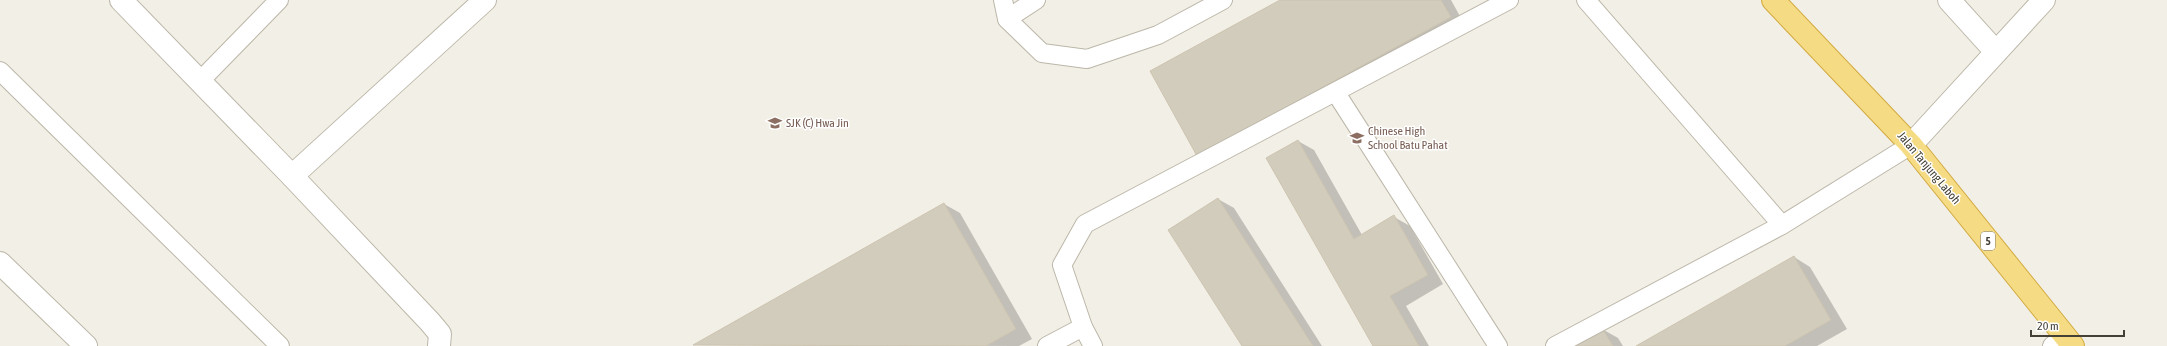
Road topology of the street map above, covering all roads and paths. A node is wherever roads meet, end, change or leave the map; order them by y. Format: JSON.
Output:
{"nodes":[{"id":1,"x":121,"y":0,"type":"edge"},
{"id":2,"x":278,"y":0,"type":"edge"},
{"id":3,"x":485,"y":0,"type":"edge"},
{"id":4,"x":1003,"y":0,"type":"edge"},
{"id":5,"x":1036,"y":0,"type":"edge"},
{"id":6,"x":1223,"y":0,"type":"edge"},
{"id":7,"x":1509,"y":0,"type":"edge"},
{"id":8,"x":1586,"y":0,"type":"edge"},
{"id":9,"x":1773,"y":0,"type":"edge"},
{"id":10,"x":1948,"y":0,"type":"edge"},
{"id":11,"x":2044,"y":0,"type":"edge"},
{"id":12,"x":1007,"y":19,"type":"junction"},
{"id":13,"x":1996,"y":52,"type":"junction"},
{"id":14,"x":0,"y":71,"type":"edge"},
{"id":15,"x":199,"y":82,"type":"junction"},
{"id":16,"x":1336,"y":93,"type":"junction"},
{"id":17,"x":1911,"y":145,"type":"junction"},
{"id":18,"x":292,"y":176,"type":"junction"},
{"id":19,"x":1782,"y":225,"type":"junction"},
{"id":20,"x":0,"y":263,"type":"edge"},
{"id":21,"x":1082,"y":327,"type":"junction"},
{"id":22,"x":2063,"y":343,"type":"edge"},
{"id":23,"x":86,"y":346,"type":"edge"},
{"id":24,"x":280,"y":346,"type":"edge"},
{"id":25,"x":439,"y":346,"type":"edge"},
{"id":26,"x":1047,"y":346,"type":"edge"},
{"id":27,"x":1093,"y":346,"type":"edge"},
{"id":28,"x":1498,"y":346,"type":"edge"},
{"id":29,"x":1555,"y":346,"type":"edge"}],
"edges":[{"from":1,"to":15,"type":"street"},
{"from":2,"to":15,"type":"lane"},
{"from":3,"to":18,"type":"street"},
{"from":4,"to":12,"type":"lane"},
{"from":5,"to":12,"type":"lane"},
{"from":6,"to":12,"type":"lane"},
{"from":7,"to":16,"type":"lane"},
{"from":8,"to":19,"type":"lane"},
{"from":9,"to":17,"type":"highway","name":"Jalan Tanjung Laboh","number":"5"},
{"from":10,"to":13,"type":"street"},
{"from":11,"to":13,"type":"street"},
{"from":13,"to":17,"type":"street"},
{"from":14,"to":24,"type":"lane"},
{"from":15,"to":18,"type":"street"},
{"from":16,"to":21,"type":"lane"},
{"from":16,"to":28,"type":"lane"},
{"from":17,"to":19,"type":"lane"},
{"from":17,"to":22,"type":"highway","name":"Jalan Tanjung Laboh","number":"5"},
{"from":18,"to":25,"type":"street"},
{"from":19,"to":29,"type":"lane"},
{"from":20,"to":23,"type":"street"},
{"from":21,"to":26,"type":"lane"},
{"from":21,"to":27,"type":"lane"}]}
